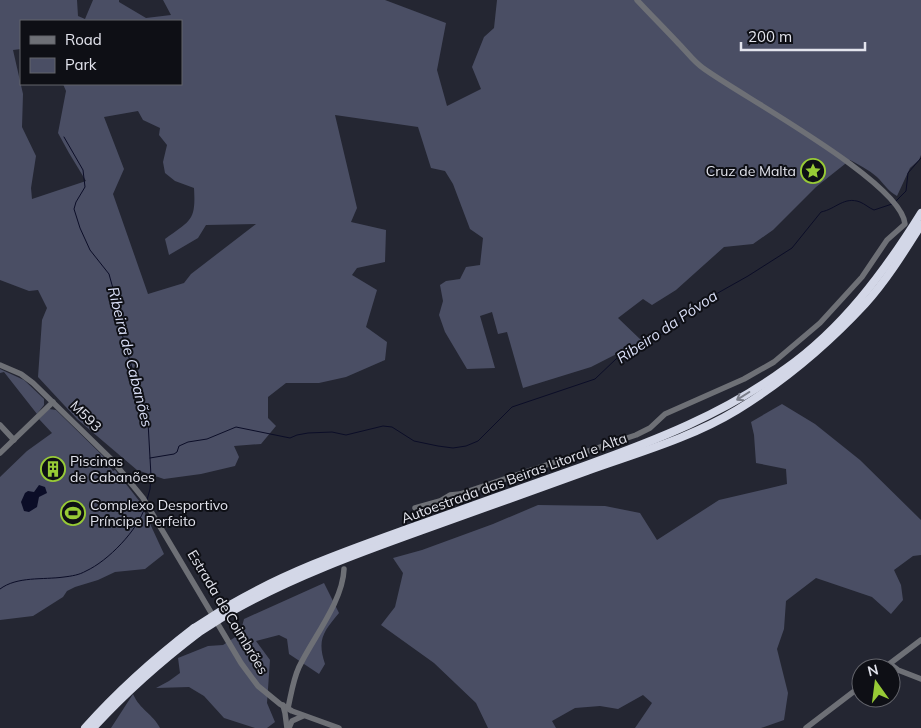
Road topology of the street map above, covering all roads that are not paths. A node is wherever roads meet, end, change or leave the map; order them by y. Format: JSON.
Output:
{"nodes":[{"id":1,"x":637,"y":0,"type":"edge"},
{"id":2,"x":921,"y":213,"type":"edge"},
{"id":3,"x":921,"y":225,"type":"edge"},
{"id":4,"x":0,"y":365,"type":"edge"},
{"id":5,"x":53,"y":402,"type":"junction"},
{"id":6,"x":0,"y":425,"type":"edge"},
{"id":7,"x":14,"y":440,"type":"junction"},
{"id":8,"x":0,"y":453,"type":"edge"},
{"id":9,"x":143,"y":498,"type":"joint"},
{"id":10,"x":415,"y":508,"type":"dead end"},
{"id":11,"x":344,"y":569,"type":"dead end"},
{"id":12,"x":232,"y":608,"type":"junction"},
{"id":13,"x":196,"y":631,"type":"junction"},
{"id":14,"x":921,"y":640,"type":"edge"},
{"id":15,"x":898,"y":658,"type":"edge"},
{"id":16,"x":901,"y":671,"type":"edge"},
{"id":17,"x":921,"y":679,"type":"edge"},
{"id":18,"x":851,"y":694,"type":"edge"},
{"id":19,"x":287,"y":708,"type":"junction"},
{"id":20,"x":304,"y":716,"type":"junction"},
{"id":21,"x":288,"y":727,"type":"edge"},
{"id":22,"x":85,"y":728,"type":"edge"},
{"id":23,"x":93,"y":728,"type":"edge"},
{"id":24,"x":339,"y":728,"type":"edge"},
{"id":25,"x":806,"y":728,"type":"edge"}],
"edges":[{"from":1,"to":10,"type":"street"},
{"from":2,"to":12,"type":"highway","name":"Autoestrada das Beiras Litoral e Alta","one_way":true},
{"from":3,"to":12,"type":"highway","name":"Autoestrada das Beiras Litoral e Alta"},
{"from":4,"to":5,"type":"street","name":"M593"},
{"from":5,"to":7,"type":"street"},
{"from":5,"to":9,"type":"street","name":"M593"},
{"from":6,"to":7,"type":"street"},
{"from":7,"to":8,"type":"street"},
{"from":9,"to":19,"type":"street","name":"Estrada de Coimbrões"},
{"from":11,"to":19,"type":"street"},
{"from":12,"to":13,"type":"highway","name":"Autoestrada das Beiras Litoral e Alta","bridge":true},
{"from":13,"to":22,"type":"highway","name":"Autoestrada das Beiras Litoral e Alta"},
{"from":13,"to":23,"type":"highway","name":"Autoestrada das Beiras Litoral e Alta"},
{"from":14,"to":15,"type":"street"},
{"from":16,"to":17,"type":"street"},
{"from":18,"to":25,"type":"street"},
{"from":19,"to":20,"type":"street","name":"Estrada de Coimbrões"},
{"from":19,"to":21,"type":"street"},
{"from":19,"to":21,"type":"street"},
{"from":20,"to":21,"type":"street"},
{"from":20,"to":24,"type":"street","name":"Estrada de Coimbrões"}]}
